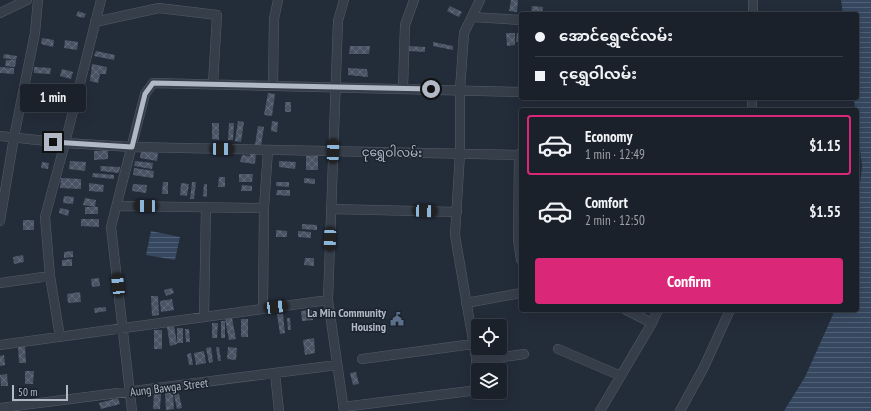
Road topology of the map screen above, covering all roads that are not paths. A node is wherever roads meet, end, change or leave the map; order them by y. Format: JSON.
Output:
{"nodes":[{"id":1,"x":26,"y":0,"type":"edge"},
{"id":2,"x":38,"y":0,"type":"edge"},
{"id":3,"x":101,"y":0,"type":"edge"},
{"id":4,"x":278,"y":0,"type":"edge"},
{"id":5,"x":344,"y":0,"type":"edge"},
{"id":6,"x":414,"y":0,"type":"edge"},
{"id":7,"x":480,"y":0,"type":"edge"},
{"id":8,"x":753,"y":0,"type":"edge"},
{"id":9,"x":0,"y":12,"type":"edge"},
{"id":10,"x":753,"y":12,"type":"edge"},
{"id":11,"x":472,"y":17,"type":"junction"},
{"id":12,"x":519,"y":20,"type":"edge"},
{"id":13,"x":95,"y":22,"type":"junction"},
{"id":14,"x":213,"y":84,"type":"junction"},
{"id":15,"x":273,"y":85,"type":"junction"},
{"id":16,"x":335,"y":87,"type":"junction"},
{"id":17,"x":403,"y":88,"type":"junction"},
{"id":18,"x":460,"y":90,"type":"junction"},
{"id":19,"x":519,"y":92,"type":"edge"},
{"id":20,"x":0,"y":136,"type":"edge"},
{"id":21,"x":14,"y":137,"type":"junction"},
{"id":22,"x":65,"y":143,"type":"junction"},
{"id":23,"x":132,"y":147,"type":"junction"},
{"id":24,"x":268,"y":150,"type":"junction"},
{"id":25,"x":333,"y":151,"type":"junction"},
{"id":26,"x":460,"y":153,"type":"junction"},
{"id":27,"x":519,"y":154,"type":"edge"},
{"id":28,"x":519,"y":197,"type":"edge"},
{"id":29,"x":116,"y":206,"type":"junction"},
{"id":30,"x":206,"y":207,"type":"junction"},
{"id":31,"x":264,"y":208,"type":"junction"},
{"id":32,"x":331,"y":209,"type":"junction"},
{"id":33,"x":457,"y":212,"type":"junction"},
{"id":34,"x":0,"y":221,"type":"edge"},
{"id":35,"x":519,"y":247,"type":"edge"},
{"id":36,"x":50,"y":276,"type":"junction"},
{"id":37,"x":0,"y":283,"type":"edge"},
{"id":38,"x":519,"y":293,"type":"edge"},
{"id":39,"x":328,"y":300,"type":"junction"},
{"id":40,"x":466,"y":303,"type":"junction"},
{"id":41,"x":263,"y":309,"type":"junction"},
{"id":42,"x":630,"y":312,"type":"edge"},
{"id":43,"x":657,"y":312,"type":"edge"},
{"id":44,"x":729,"y":312,"type":"edge"},
{"id":45,"x":204,"y":317,"type":"junction"},
{"id":46,"x":652,"y":323,"type":"junction"},
{"id":47,"x":122,"y":328,"type":"junction"},
{"id":48,"x":471,"y":332,"type":"edge"},
{"id":49,"x":60,"y":337,"type":"junction"},
{"id":50,"x":471,"y":344,"type":"edge"},
{"id":51,"x":0,"y":345,"type":"edge"},
{"id":52,"x":558,"y":349,"type":"dead end"},
{"id":53,"x":524,"y":354,"type":"dead end"},
{"id":54,"x":362,"y":359,"type":"dead end"},
{"id":55,"x":486,"y":363,"type":"edge"},
{"id":56,"x":337,"y":365,"type":"junction"},
{"id":57,"x":275,"y":373,"type":"junction"},
{"id":58,"x":621,"y":376,"type":"junction"},
{"id":59,"x":471,"y":391,"type":"edge"},
{"id":60,"x":129,"y":392,"type":"junction"},
{"id":61,"x":0,"y":408,"type":"edge"},
{"id":62,"x":343,"y":409,"type":"edge"},
{"id":63,"x":132,"y":411,"type":"edge"},
{"id":64,"x":279,"y":411,"type":"edge"},
{"id":65,"x":600,"y":411,"type":"edge"},
{"id":66,"x":680,"y":411,"type":"edge"}],
"edges":[{"from":1,"to":9,"type":"street"},
{"from":2,"to":21,"type":"street"},
{"from":3,"to":13,"type":"street"},
{"from":4,"to":15,"type":"street"},
{"from":5,"to":16,"type":"street"},
{"from":6,"to":17,"type":"street"},
{"from":7,"to":11,"type":"street"},
{"from":8,"to":10,"type":"street"},
{"from":11,"to":12,"type":"street"},
{"from":11,"to":18,"type":"street"},
{"from":13,"to":14,"type":"street"},
{"from":13,"to":22,"type":"street"},
{"from":14,"to":15,"type":"street"},
{"from":14,"to":23,"type":"street"},
{"from":15,"to":16,"type":"street"},
{"from":16,"to":17,"type":"street"},
{"from":16,"to":25,"type":"street"},
{"from":17,"to":18,"type":"street"},
{"from":18,"to":19,"type":"street"},
{"from":18,"to":26,"type":"street"},
{"from":20,"to":21,"type":"street","name":"ငုရွှေဝါလမ်း"},
{"from":21,"to":22,"type":"street","name":"ငုရွှေဝါလမ်း"},
{"from":21,"to":34,"type":"street"},
{"from":22,"to":23,"type":"street","name":"ငုရွှေဝါလမ်း"},
{"from":22,"to":36,"type":"street"},
{"from":23,"to":24,"type":"street","name":"ငုရွှေဝါလမ်း"},
{"from":23,"to":29,"type":"street"},
{"from":24,"to":25,"type":"street","name":"ငုရွှေဝါလမ်း"},
{"from":24,"to":31,"type":"street"},
{"from":25,"to":26,"type":"street","name":"ငုရွှေဝါလမ်း"},
{"from":25,"to":32,"type":"street"},
{"from":26,"to":27,"type":"street","name":"ငုရွှေဝါလမ်း"},
{"from":26,"to":33,"type":"street"},
{"from":28,"to":35,"type":"street"},
{"from":29,"to":30,"type":"street"},
{"from":29,"to":47,"type":"street"},
{"from":30,"to":31,"type":"street"},
{"from":30,"to":45,"type":"street"},
{"from":31,"to":41,"type":"street"},
{"from":32,"to":33,"type":"street"},
{"from":32,"to":39,"type":"street"},
{"from":33,"to":40,"type":"street"},
{"from":36,"to":37,"type":"street"},
{"from":36,"to":49,"type":"street"},
{"from":38,"to":40,"type":"street"},
{"from":39,"to":41,"type":"street"},
{"from":39,"to":56,"type":"street"},
{"from":40,"to":48,"type":"street"},
{"from":41,"to":45,"type":"street"},
{"from":42,"to":46,"type":"street"},
{"from":43,"to":46,"type":"street"},
{"from":44,"to":66,"type":"street"},
{"from":45,"to":47,"type":"street"},
{"from":46,"to":58,"type":"street"},
{"from":47,"to":49,"type":"street"},
{"from":47,"to":60,"type":"street"},
{"from":49,"to":51,"type":"street"},
{"from":50,"to":54,"type":"street"},
{"from":52,"to":58,"type":"street"},
{"from":53,"to":55,"type":"street"},
{"from":56,"to":57,"type":"street","name":"Aung Bawga Street"},
{"from":56,"to":62,"type":"street"},
{"from":57,"to":60,"type":"street","name":"Aung Bawga Street"},
{"from":57,"to":64,"type":"street"},
{"from":58,"to":65,"type":"street"},
{"from":59,"to":62,"type":"street"},
{"from":60,"to":61,"type":"street","name":"Aung Bawga Street"},
{"from":60,"to":63,"type":"street"}]}
